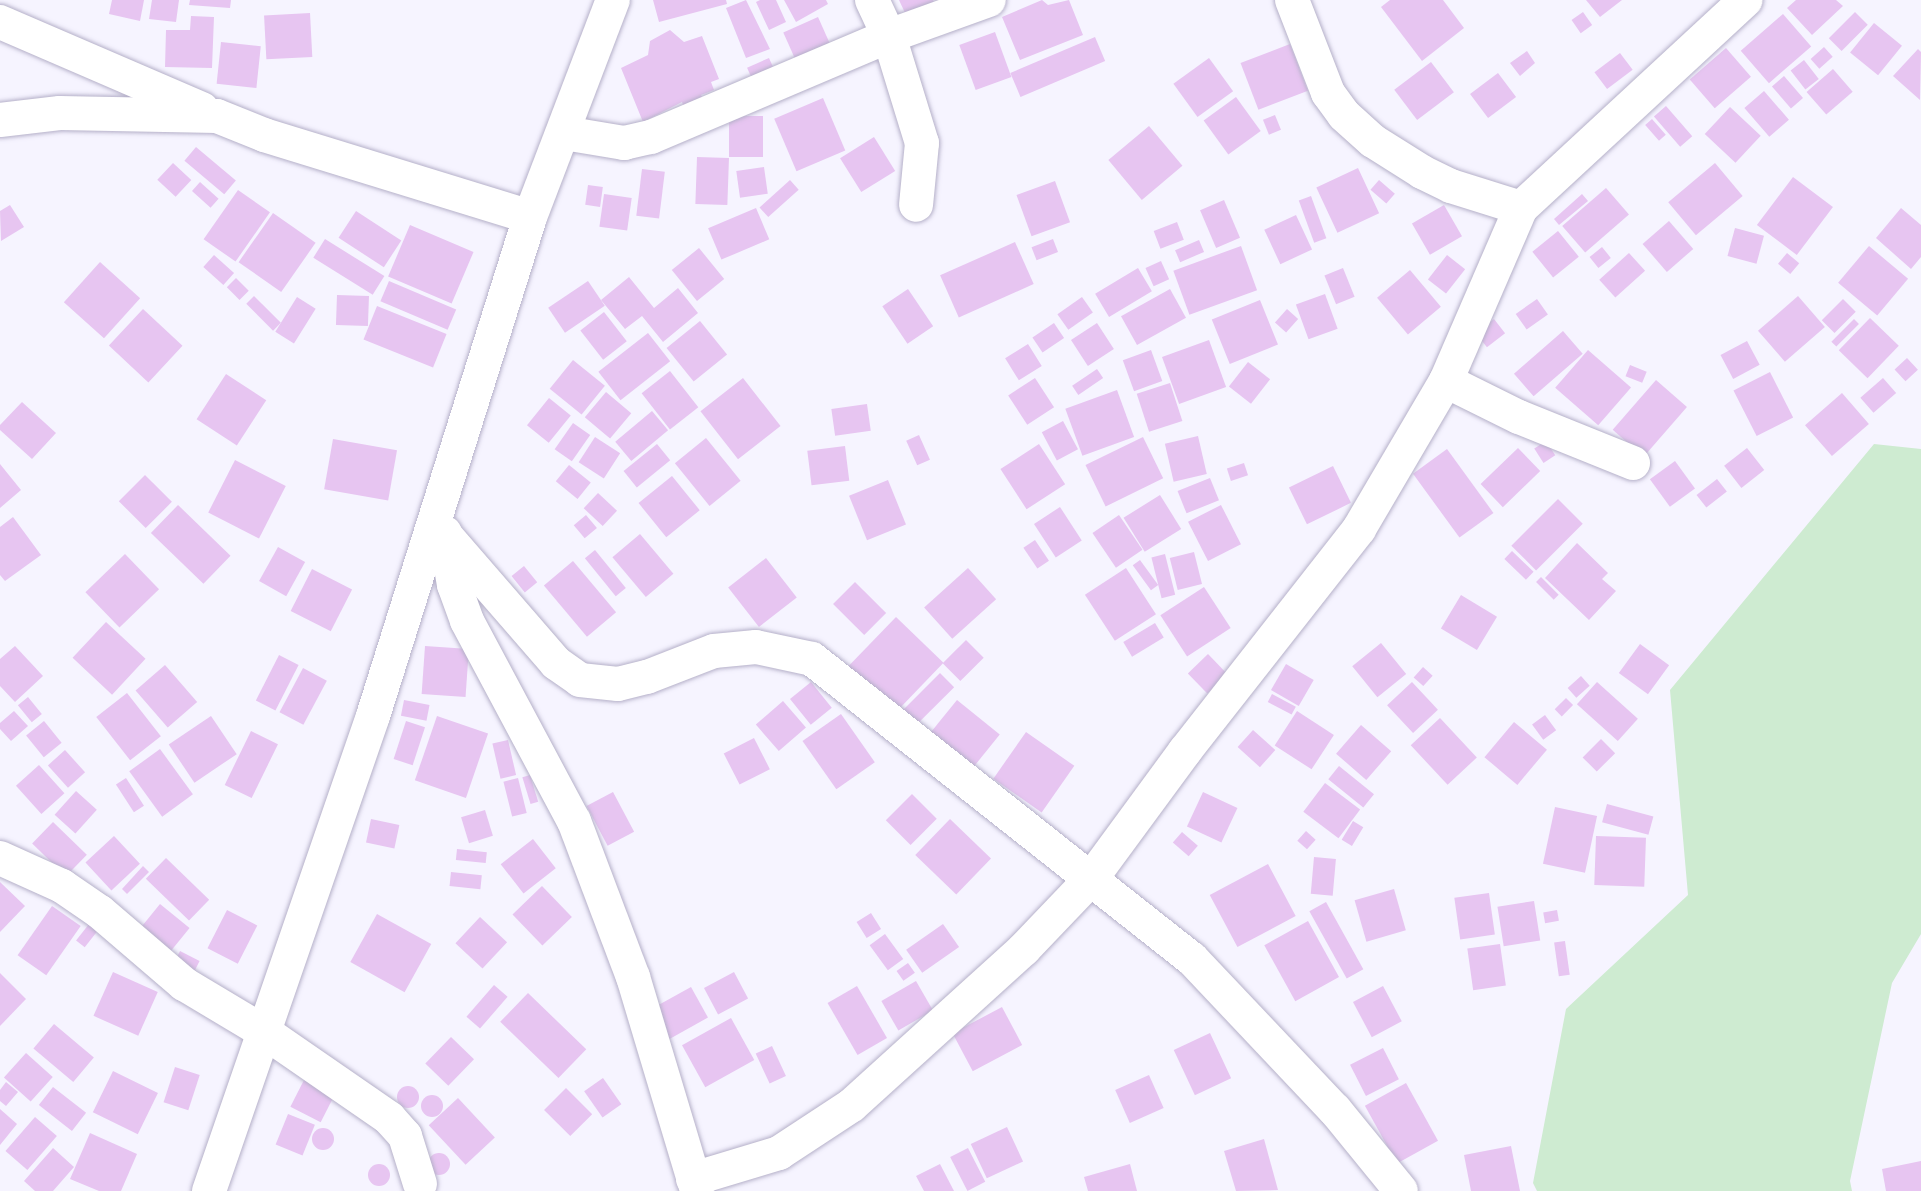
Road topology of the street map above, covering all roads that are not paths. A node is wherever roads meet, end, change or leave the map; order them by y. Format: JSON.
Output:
{"nodes":[{"id":1,"x":613,"y":0,"type":"edge"},
{"id":2,"x":872,"y":0,"type":"edge"},
{"id":3,"x":989,"y":0,"type":"edge"},
{"id":4,"x":1292,"y":0,"type":"edge"},
{"id":5,"x":1746,"y":0,"type":"edge"},
{"id":6,"x":0,"y":22,"type":"edge"},
{"id":7,"x":889,"y":36,"type":"junction"},
{"id":8,"x":217,"y":116,"type":"junction"},
{"id":9,"x":0,"y":120,"type":"edge"},
{"id":10,"x":564,"y":133,"type":"junction"},
{"id":11,"x":916,"y":205,"type":"dead end"},
{"id":12,"x":1521,"y":208,"type":"junction"},
{"id":13,"x":530,"y":217,"type":"junction"},
{"id":14,"x":1446,"y":381,"type":"junction"},
{"id":15,"x":1633,"y":463,"type":"dead end"},
{"id":16,"x":442,"y":524,"type":"junction"},
{"id":17,"x":0,"y":858,"type":"edge"},
{"id":18,"x":1091,"y":879,"type":"junction"},
{"id":19,"x":266,"y":1033,"type":"junction"},
{"id":20,"x":420,"y":1184,"type":"dead end"},
{"id":21,"x":695,"y":1185,"type":"edge"},
{"id":22,"x":209,"y":1191,"type":"edge"},
{"id":23,"x":1401,"y":1191,"type":"edge"}],
"edges":[{"from":1,"to":10,"type":"street"},
{"from":2,"to":7,"type":"street"},
{"from":3,"to":7,"type":"street"},
{"from":4,"to":12,"type":"street"},
{"from":5,"to":12,"type":"street"},
{"from":6,"to":8,"type":"street"},
{"from":7,"to":10,"type":"street"},
{"from":7,"to":11,"type":"street"},
{"from":8,"to":9,"type":"street"},
{"from":8,"to":13,"type":"street"},
{"from":10,"to":13,"type":"street"},
{"from":12,"to":14,"type":"street"},
{"from":13,"to":16,"type":"street"},
{"from":14,"to":15,"type":"street"},
{"from":14,"to":18,"type":"street"},
{"from":16,"to":18,"type":"street"},
{"from":16,"to":19,"type":"street"},
{"from":16,"to":21,"type":"street"},
{"from":17,"to":19,"type":"street"},
{"from":18,"to":21,"type":"street"},
{"from":18,"to":23,"type":"street"},
{"from":19,"to":20,"type":"street"},
{"from":19,"to":22,"type":"street"}]}
